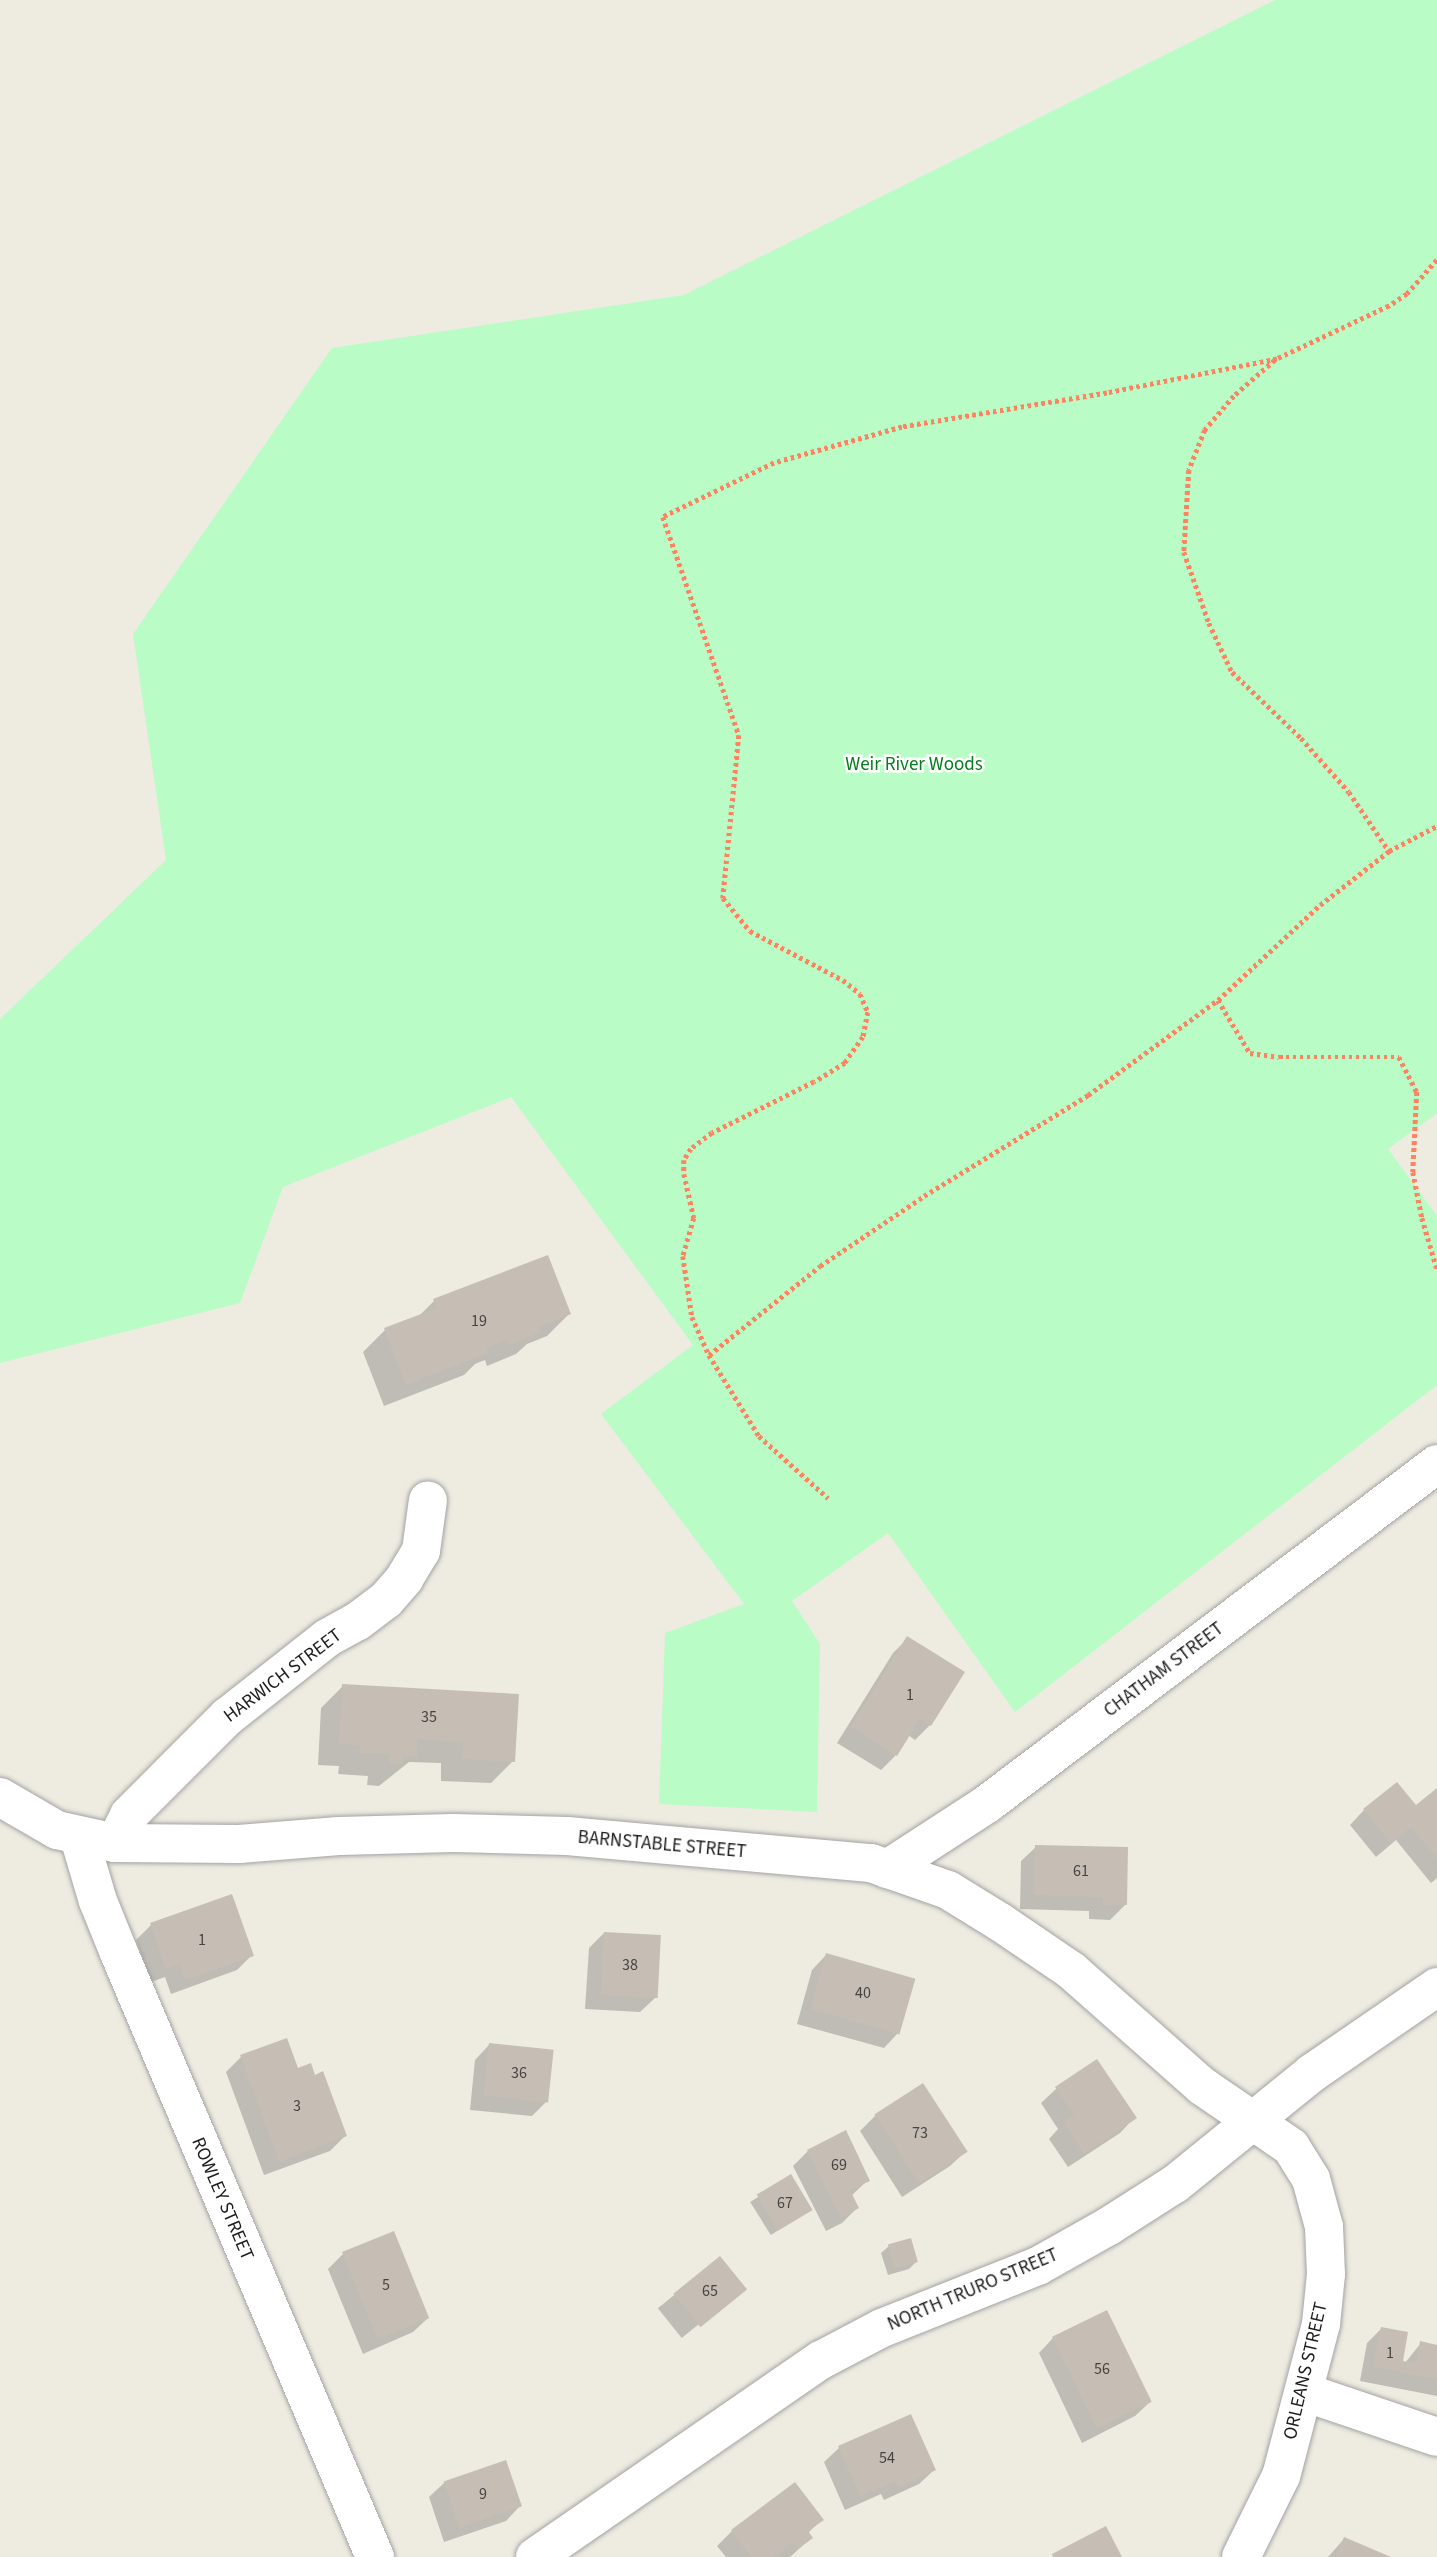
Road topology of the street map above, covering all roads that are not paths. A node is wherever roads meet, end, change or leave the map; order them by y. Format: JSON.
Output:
{"nodes":[{"id":1,"x":1437,"y":1464,"type":"edge"},
{"id":2,"x":428,"y":1500,"type":"dead end"},
{"id":3,"x":0,"y":1797,"type":"edge"},
{"id":4,"x":97,"y":1840,"type":"junction"},
{"id":5,"x":887,"y":1869,"type":"junction"},
{"id":6,"x":1437,"y":1987,"type":"edge"},
{"id":7,"x":1252,"y":2119,"type":"junction"},
{"id":8,"x":1304,"y":2392,"type":"junction"},
{"id":9,"x":1437,"y":2437,"type":"edge"},
{"id":10,"x":375,"y":2557,"type":"edge"},
{"id":11,"x":535,"y":2557,"type":"edge"},
{"id":12,"x":1241,"y":2557,"type":"edge"}],
"edges":[{"from":1,"to":5,"type":"street","name":"CHATHAM STREET"},
{"from":2,"to":4,"type":"street","name":"HARWICH STREET"},
{"from":3,"to":4,"type":"street","name":"BARNSTABLE STREET"},
{"from":4,"to":5,"type":"street","name":"BARNSTABLE STREET"},
{"from":4,"to":10,"type":"street","name":"ROWLEY STREET"},
{"from":5,"to":7,"type":"street","name":"BARNSTABLE STREET"},
{"from":6,"to":7,"type":"street","name":"NORTH TRURO STREET"},
{"from":7,"to":8,"type":"street","name":"ORLEANS STREET"},
{"from":7,"to":11,"type":"street","name":"NORTH TRURO STREET"},
{"from":8,"to":9,"type":"street"},
{"from":8,"to":12,"type":"street","name":"ORLEANS STREET"}]}
